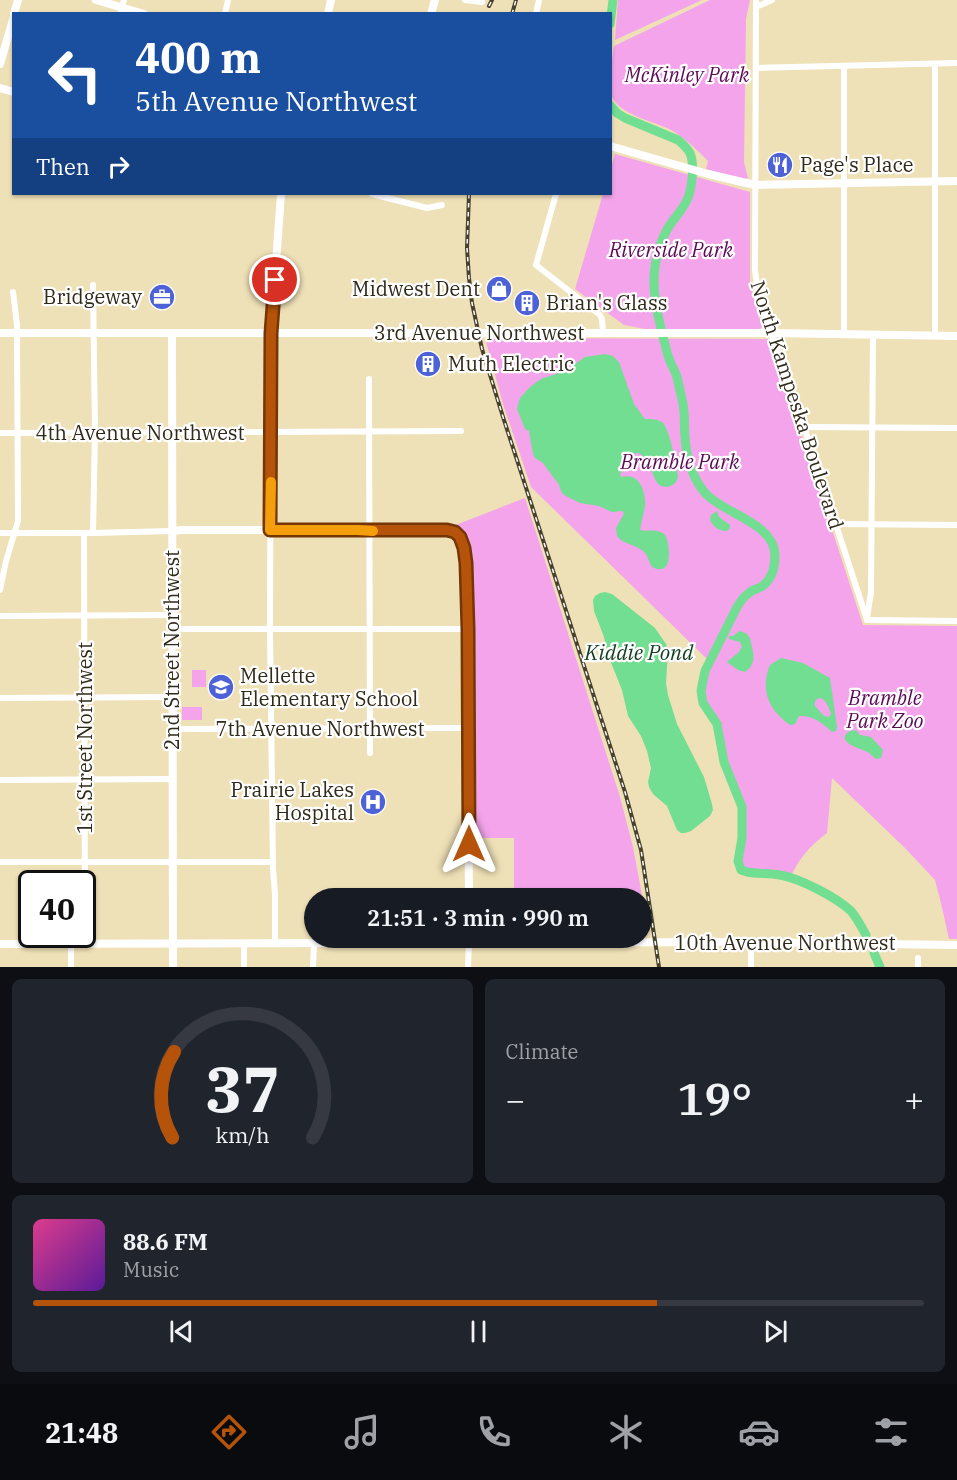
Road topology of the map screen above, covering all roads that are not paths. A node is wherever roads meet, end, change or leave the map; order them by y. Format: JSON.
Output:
{"nodes":[{"id":1,"x":96,"y":0,"type":"edge"},
{"id":2,"x":465,"y":0,"type":"edge"},
{"id":3,"x":772,"y":0,"type":"edge"},
{"id":4,"x":482,"y":2,"type":"dead end"},
{"id":5,"x":756,"y":3,"type":"edge"},
{"id":6,"x":122,"y":7,"type":"edge"},
{"id":7,"x":138,"y":12,"type":"edge"},
{"id":8,"x":12,"y":22,"type":"edge"},
{"id":9,"x":957,"y":63,"type":"edge"},
{"id":10,"x":0,"y":64,"type":"edge"},
{"id":11,"x":935,"y":64,"type":"junction"},
{"id":12,"x":844,"y":66,"type":"junction"},
{"id":13,"x":756,"y":68,"type":"junction"},
{"id":14,"x":612,"y":147,"type":"edge"},
{"id":15,"x":936,"y":181,"type":"junction"},
{"id":16,"x":957,"y":181,"type":"edge"},
{"id":17,"x":844,"y":184,"type":"junction"},
{"id":18,"x":755,"y":185,"type":"junction"},
{"id":19,"x":281,"y":195,"type":"edge"},
{"id":20,"x":376,"y":195,"type":"edge"},
{"id":21,"x":556,"y":195,"type":"edge"},
{"id":22,"x":442,"y":205,"type":"dead end"},
{"id":23,"x":93,"y":285,"type":"dead end"},
{"id":24,"x":13,"y":292,"type":"dead end"},
{"id":25,"x":0,"y":333,"type":"edge"},
{"id":26,"x":17,"y":333,"type":"junction"},
{"id":27,"x":93,"y":333,"type":"junction"},
{"id":28,"x":172,"y":333,"type":"junction"},
{"id":29,"x":271,"y":333,"type":"junction"},
{"id":30,"x":603,"y":333,"type":"junction"},
{"id":31,"x":772,"y":333,"type":"junction"},
{"id":32,"x":844,"y":334,"type":"junction"},
{"id":33,"x":873,"y":334,"type":"junction"},
{"id":34,"x":935,"y":336,"type":"junction"},
{"id":35,"x":957,"y":336,"type":"edge"},
{"id":36,"x":369,"y":379,"type":"dead end"},
{"id":37,"x":804,"y":427,"type":"junction"},
{"id":38,"x":872,"y":427,"type":"junction"},
{"id":39,"x":957,"y":428,"type":"edge"},
{"id":40,"x":460,"y":431,"type":"dead end"},
{"id":41,"x":94,"y":432,"type":"junction"},
{"id":42,"x":171,"y":432,"type":"junction"},
{"id":43,"x":271,"y":432,"type":"junction"},
{"id":44,"x":369,"y":432,"type":"junction"},
{"id":45,"x":0,"y":433,"type":"edge"},
{"id":46,"x":17,"y":433,"type":"junction"},
{"id":47,"x":835,"y":524,"type":"junction"},
{"id":48,"x":871,"y":524,"type":"junction"},
{"id":49,"x":957,"y":525,"type":"edge"},
{"id":50,"x":270,"y":530,"type":"junction"},
{"id":51,"x":172,"y":531,"type":"junction"},
{"id":52,"x":369,"y":531,"type":"junction"},
{"id":53,"x":0,"y":533,"type":"edge"},
{"id":54,"x":15,"y":533,"type":"junction"},
{"id":55,"x":84,"y":533,"type":"junction"},
{"id":56,"x":93,"y":533,"type":"junction"},
{"id":57,"x":0,"y":590,"type":"edge"},
{"id":58,"x":172,"y":615,"type":"junction"},
{"id":59,"x":0,"y":616,"type":"edge"},
{"id":60,"x":85,"y":616,"type":"junction"},
{"id":61,"x":867,"y":620,"type":"junction"},
{"id":62,"x":957,"y":621,"type":"edge"},
{"id":63,"x":172,"y":629,"type":"junction"},
{"id":64,"x":270,"y":629,"type":"junction"},
{"id":65,"x":370,"y":629,"type":"junction"},
{"id":66,"x":468,"y":629,"type":"junction"},
{"id":67,"x":172,"y":697,"type":"junction"},
{"id":68,"x":0,"y":698,"type":"edge"},
{"id":69,"x":84,"y":698,"type":"junction"},
{"id":70,"x":369,"y":728,"type":"junction"},
{"id":71,"x":469,"y":728,"type":"junction"},
{"id":72,"x":172,"y":729,"type":"junction"},
{"id":73,"x":271,"y":729,"type":"junction"},
{"id":74,"x":370,"y":753,"type":"dead end"},
{"id":75,"x":173,"y":779,"type":"junction"},
{"id":76,"x":0,"y":780,"type":"edge"},
{"id":77,"x":85,"y":780,"type":"junction"},
{"id":78,"x":0,"y":862,"type":"edge"},
{"id":79,"x":85,"y":862,"type":"junction"},
{"id":80,"x":173,"y":862,"type":"junction"},
{"id":81,"x":273,"y":862,"type":"junction"},
{"id":82,"x":85,"y":870,"type":"edge"},
{"id":83,"x":469,"y":888,"type":"edge"},
{"id":84,"x":652,"y":941,"type":"edge"},
{"id":85,"x":751,"y":942,"type":"junction"},
{"id":86,"x":173,"y":943,"type":"junction"},
{"id":87,"x":244,"y":943,"type":"junction"},
{"id":88,"x":275,"y":943,"type":"junction"},
{"id":89,"x":304,"y":943,"type":"edge"},
{"id":90,"x":0,"y":944,"type":"edge"},
{"id":91,"x":18,"y":944,"type":"edge"},
{"id":92,"x":96,"y":944,"type":"edge"},
{"id":93,"x":957,"y":945,"type":"edge"},
{"id":94,"x":70,"y":948,"type":"edge"},
{"id":95,"x":314,"y":948,"type":"edge"},
{"id":96,"x":469,"y":948,"type":"edge"},
{"id":97,"x":918,"y":958,"type":"dead end"},
{"id":98,"x":71,"y":967,"type":"edge"},
{"id":99,"x":173,"y":967,"type":"edge"},
{"id":100,"x":244,"y":967,"type":"edge"},
{"id":101,"x":314,"y":967,"type":"edge"},
{"id":102,"x":468,"y":967,"type":"edge"},
{"id":103,"x":751,"y":967,"type":"edge"},
{"id":104,"x":918,"y":967,"type":"edge"}],
"edges":[{"from":1,"to":6,"type":"street"},
{"from":2,"to":4,"type":"street"},
{"from":3,"to":5,"type":"street"},
{"from":5,"to":13,"type":"street","name":"North Kampeska Boulevard"},
{"from":6,"to":7,"type":"street"},
{"from":8,"to":10,"type":"street"},
{"from":9,"to":11,"type":"street"},
{"from":11,"to":12,"type":"street"},
{"from":11,"to":15,"type":"street"},
{"from":12,"to":13,"type":"street"},
{"from":12,"to":17,"type":"street"},
{"from":13,"to":18,"type":"street","name":"North Kampeska Boulevard"},
{"from":14,"to":18,"type":"street"},
{"from":15,"to":16,"type":"street"},
{"from":15,"to":17,"type":"street"},
{"from":15,"to":34,"type":"street"},
{"from":17,"to":18,"type":"street"},
{"from":17,"to":32,"type":"street"},
{"from":18,"to":31,"type":"street","name":"North Kampeska Boulevard"},
{"from":19,"to":29,"type":"street"},
{"from":20,"to":22,"type":"street"},
{"from":21,"to":30,"type":"street"},
{"from":23,"to":27,"type":"street"},
{"from":24,"to":26,"type":"street"},
{"from":25,"to":26,"type":"street","name":"3rd Avenue Northwest"},
{"from":26,"to":27,"type":"street","name":"3rd Avenue Northwest"},
{"from":26,"to":46,"type":"street"},
{"from":27,"to":28,"type":"street","name":"3rd Avenue Northwest"},
{"from":27,"to":41,"type":"street"},
{"from":28,"to":29,"type":"street","name":"3rd Avenue Northwest"},
{"from":28,"to":42,"type":"street","name":"2nd Street Northwest"},
{"from":29,"to":30,"type":"street","name":"3rd Avenue Northwest"},
{"from":29,"to":43,"type":"street"},
{"from":30,"to":31,"type":"street","name":"3rd Avenue Northwest"},
{"from":31,"to":32,"type":"street","name":"3rd Avenue Northwest"},
{"from":31,"to":37,"type":"street","name":"North Kampeska Boulevard"},
{"from":32,"to":33,"type":"street","name":"3rd Avenue Northwest"},
{"from":33,"to":34,"type":"street","name":"3rd Avenue Northwest"},
{"from":33,"to":38,"type":"street"},
{"from":34,"to":35,"type":"street","name":"3rd Avenue Northwest"},
{"from":36,"to":44,"type":"street"},
{"from":37,"to":38,"type":"street"},
{"from":37,"to":47,"type":"street","name":"North Kampeska Boulevard"},
{"from":38,"to":39,"type":"street"},
{"from":38,"to":48,"type":"street"},
{"from":40,"to":44,"type":"street","name":"4th Avenue Northwest"},
{"from":41,"to":42,"type":"street","name":"4th Avenue Northwest"},
{"from":41,"to":46,"type":"street","name":"4th Avenue Northwest"},
{"from":41,"to":56,"type":"street"},
{"from":42,"to":43,"type":"street","name":"4th Avenue Northwest"},
{"from":42,"to":51,"type":"street","name":"2nd Street Northwest"},
{"from":43,"to":44,"type":"street","name":"4th Avenue Northwest"},
{"from":43,"to":50,"type":"street"},
{"from":44,"to":52,"type":"street"},
{"from":45,"to":46,"type":"street","name":"4th Avenue Northwest"},
{"from":46,"to":54,"type":"street"},
{"from":47,"to":48,"type":"street"},
{"from":47,"to":61,"type":"street","name":"North Kampeska Boulevard"},
{"from":48,"to":49,"type":"street"},
{"from":48,"to":61,"type":"street"},
{"from":50,"to":51,"type":"street"},
{"from":50,"to":52,"type":"street"},
{"from":50,"to":64,"type":"street"},
{"from":51,"to":56,"type":"street"},
{"from":51,"to":58,"type":"street","name":"2nd Street Northwest"},
{"from":52,"to":65,"type":"street"},
{"from":52,"to":66,"type":"street"},
{"from":53,"to":54,"type":"street"},
{"from":54,"to":55,"type":"street"},
{"from":54,"to":57,"type":"street"},
{"from":55,"to":56,"type":"street"},
{"from":55,"to":60,"type":"street","name":"1st Street Northwest"},
{"from":58,"to":60,"type":"street"},
{"from":58,"to":63,"type":"street","name":"2nd Street Northwest"},
{"from":59,"to":60,"type":"street"},
{"from":60,"to":69,"type":"street","name":"1st Street Northwest"},
{"from":61,"to":62,"type":"street"},
{"from":63,"to":64,"type":"street"},
{"from":63,"to":67,"type":"street","name":"2nd Street Northwest"},
{"from":64,"to":65,"type":"street"},
{"from":64,"to":73,"type":"street"},
{"from":65,"to":66,"type":"street"},
{"from":65,"to":70,"type":"street"},
{"from":66,"to":71,"type":"street"},
{"from":67,"to":69,"type":"street"},
{"from":67,"to":72,"type":"street","name":"2nd Street Northwest"},
{"from":68,"to":69,"type":"street"},
{"from":69,"to":77,"type":"street","name":"1st Street Northwest"},
{"from":70,"to":71,"type":"street","name":"7th Avenue Northwest"},
{"from":70,"to":73,"type":"street","name":"7th Avenue Northwest"},
{"from":70,"to":74,"type":"street"},
{"from":71,"to":83,"type":"street"},
{"from":72,"to":73,"type":"street","name":"7th Avenue Northwest"},
{"from":72,"to":75,"type":"street","name":"2nd Street Northwest"},
{"from":73,"to":81,"type":"street"},
{"from":75,"to":77,"type":"street"},
{"from":75,"to":80,"type":"street","name":"2nd Street Northwest"},
{"from":76,"to":77,"type":"street"},
{"from":77,"to":79,"type":"street","name":"1st Street Northwest"},
{"from":78,"to":79,"type":"street"},
{"from":79,"to":80,"type":"street"},
{"from":79,"to":82,"type":"street","name":"1st Street Northwest"},
{"from":80,"to":81,"type":"street"},
{"from":80,"to":86,"type":"street","name":"2nd Street Northwest"},
{"from":81,"to":88,"type":"street"},
{"from":84,"to":85,"type":"street","name":"10th Avenue Northwest"},
{"from":85,"to":93,"type":"street","name":"10th Avenue Northwest"},
{"from":85,"to":103,"type":"street"},
{"from":86,"to":87,"type":"street","name":"10th Avenue Northwest"},
{"from":86,"to":92,"type":"street","name":"10th Avenue Northwest"},
{"from":86,"to":99,"type":"street","name":"2nd Street Northwest"},
{"from":87,"to":88,"type":"street","name":"10th Avenue Northwest"},
{"from":87,"to":100,"type":"street"},
{"from":88,"to":89,"type":"street","name":"10th Avenue Northwest"},
{"from":90,"to":91,"type":"street","name":"10th Avenue Northwest"},
{"from":94,"to":98,"type":"street"},
{"from":95,"to":101,"type":"street"},
{"from":96,"to":102,"type":"street"},
{"from":97,"to":104,"type":"street"}]}
